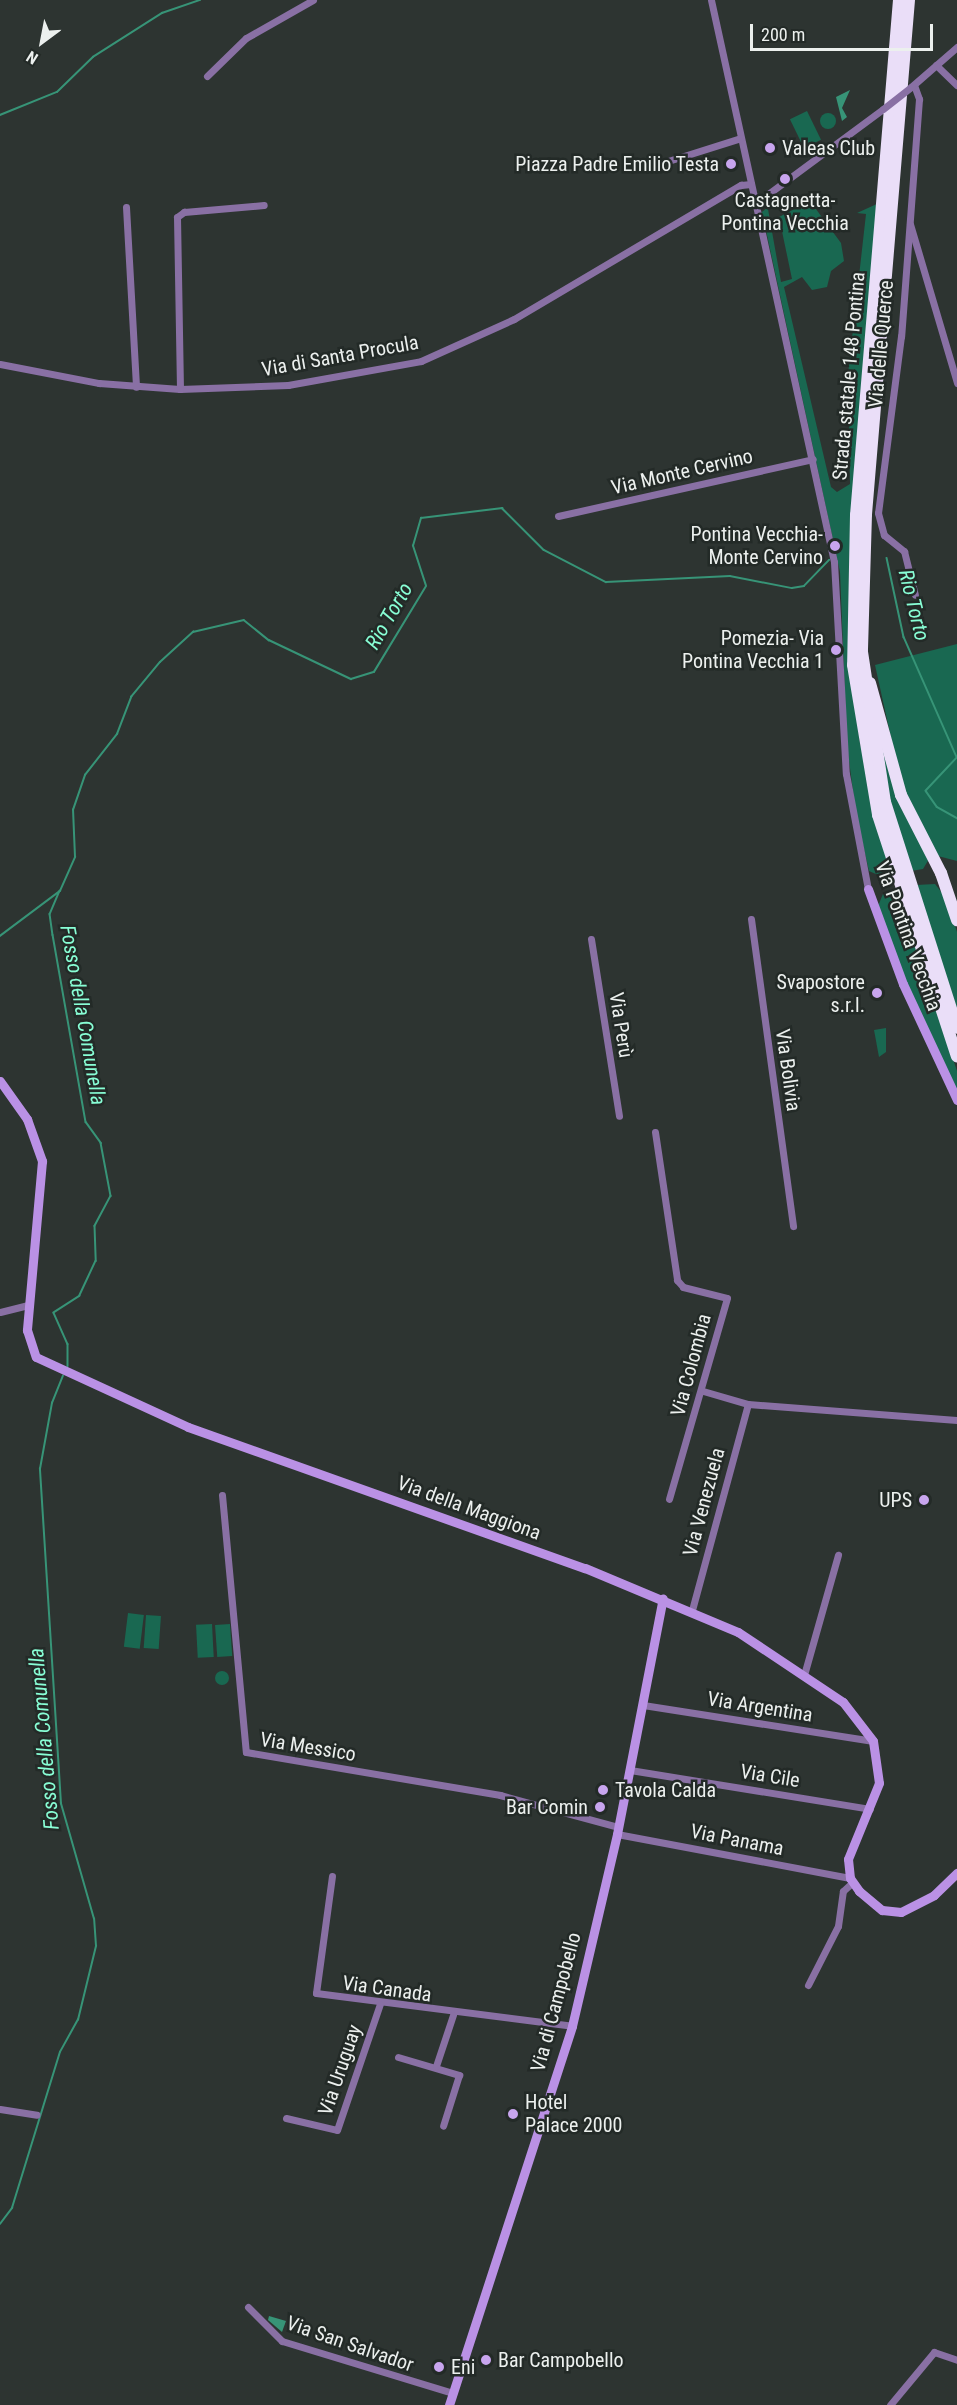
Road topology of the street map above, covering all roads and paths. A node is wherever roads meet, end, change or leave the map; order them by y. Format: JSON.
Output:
{"nodes":[{"id":1,"x":313,"y":0,"type":"edge"},
{"id":2,"x":711,"y":0,"type":"edge"},
{"id":3,"x":899,"y":0,"type":"edge"},
{"id":4,"x":909,"y":0,"type":"edge"},
{"id":5,"x":957,"y":47,"type":"edge"},
{"id":6,"x":936,"y":65,"type":"junction"},
{"id":7,"x":207,"y":76,"type":"dead end"},
{"id":8,"x":912,"y":86,"type":"junction"},
{"id":9,"x":957,"y":86,"type":"edge"},
{"id":10,"x":741,"y":138,"type":"junction"},
{"id":11,"x":649,"y":167,"type":"dead end"},
{"id":12,"x":751,"y":184,"type":"junction"},
{"id":13,"x":756,"y":204,"type":"junction"},
{"id":14,"x":264,"y":205,"type":"dead end"},
{"id":15,"x":126,"y":207,"type":"dead end"},
{"id":16,"x":908,"y":219,"type":"junction"},
{"id":17,"x":0,"y":364,"type":"edge"},
{"id":18,"x":957,"y":383,"type":"edge"},
{"id":19,"x":136,"y":387,"type":"junction"},
{"id":20,"x":180,"y":389,"type":"junction"},
{"id":21,"x":813,"y":459,"type":"junction"},
{"id":22,"x":558,"y":516,"type":"dead end"},
{"id":23,"x":859,"y":547,"type":"junction"},
{"id":24,"x":858,"y":565,"type":"junction"},
{"id":25,"x":915,"y":595,"type":"dead end"},
{"id":26,"x":862,"y":652,"type":"junction"},
{"id":27,"x":869,"y":754,"type":"junction"},
{"id":28,"x":868,"y":889,"type":"joint"},
{"id":29,"x":906,"y":892,"type":"junction"},
{"id":30,"x":751,"y":919,"type":"dead end"},
{"id":31,"x":957,"y":920,"type":"edge"},
{"id":32,"x":591,"y":939,"type":"dead end"},
{"id":33,"x":957,"y":1028,"type":"edge"},
{"id":34,"x":957,"y":1056,"type":"edge"},
{"id":35,"x":0,"y":1081,"type":"edge"},
{"id":36,"x":957,"y":1100,"type":"edge"},
{"id":37,"x":619,"y":1116,"type":"dead end"},
{"id":38,"x":655,"y":1132,"type":"dead end"},
{"id":39,"x":793,"y":1226,"type":"dead end"},
{"id":40,"x":29,"y":1305,"type":"junction"},
{"id":41,"x":0,"y":1312,"type":"edge"},
{"id":42,"x":703,"y":1391,"type":"junction"},
{"id":43,"x":748,"y":1404,"type":"junction"},
{"id":44,"x":957,"y":1420,"type":"edge"},
{"id":45,"x":222,"y":1495,"type":"dead end"},
{"id":46,"x":669,"y":1499,"type":"dead end"},
{"id":47,"x":838,"y":1555,"type":"dead end"},
{"id":48,"x":663,"y":1599,"type":"junction"},
{"id":49,"x":692,"y":1610,"type":"junction"},
{"id":50,"x":804,"y":1675,"type":"junction"},
{"id":51,"x":643,"y":1705,"type":"junction"},
{"id":52,"x":873,"y":1741,"type":"junction"},
{"id":53,"x":630,"y":1770,"type":"junction"},
{"id":54,"x":870,"y":1809,"type":"junction"},
{"id":55,"x":618,"y":1830,"type":"junction"},
{"id":56,"x":957,"y":1873,"type":"edge"},
{"id":57,"x":332,"y":1876,"type":"dead end"},
{"id":58,"x":851,"y":1880,"type":"junction"},
{"id":59,"x":808,"y":1985,"type":"dead end"},
{"id":60,"x":380,"y":2004,"type":"junction"},
{"id":61,"x":453,"y":2015,"type":"junction"},
{"id":62,"x":572,"y":2026,"type":"junction"},
{"id":63,"x":398,"y":2057,"type":"dead end"},
{"id":64,"x":436,"y":2066,"type":"junction"},
{"id":65,"x":0,"y":2109,"type":"edge"},
{"id":66,"x":37,"y":2115,"type":"dead end"},
{"id":67,"x":286,"y":2118,"type":"dead end"},
{"id":68,"x":443,"y":2126,"type":"dead end"},
{"id":69,"x":248,"y":2307,"type":"dead end"},
{"id":70,"x":957,"y":2360,"type":"edge"},
{"id":71,"x":453,"y":2393,"type":"junction"},
{"id":72,"x":449,"y":2405,"type":"edge"},
{"id":73,"x":890,"y":2405,"type":"edge"}],
"edges":[{"from":1,"to":7,"type":"street"},
{"from":2,"to":10,"type":"street","name":"Via Pontina Vecchia"},
{"from":3,"to":23,"type":"highway","name":"Strada statale 148 Pontina"},
{"from":4,"to":23,"type":"highway","name":"Strada statale 148 Pontina"},
{"from":5,"to":6,"type":"street"},
{"from":6,"to":8,"type":"street"},
{"from":6,"to":9,"type":"street"},
{"from":8,"to":13,"type":"street","bridge":true},
{"from":8,"to":16,"type":"street","name":"Via delle Querce"},
{"from":10,"to":11,"type":"street"},
{"from":10,"to":12,"type":"street","name":"Via Pontina Vecchia"},
{"from":12,"to":13,"type":"street","name":"Via Pontina Vecchia"},
{"from":12,"to":20,"type":"street","name":"Via di Santa Procula"},
{"from":13,"to":21,"type":"street","name":"Via Pontina Vecchia"},
{"from":14,"to":20,"type":"street"},
{"from":15,"to":19,"type":"street"},
{"from":16,"to":18,"type":"street"},
{"from":16,"to":25,"type":"street","name":"Via delle Querce"},
{"from":17,"to":19,"type":"street","name":"Via di Santa Procula"},
{"from":19,"to":20,"type":"street","name":"Via di Santa Procula"},
{"from":21,"to":22,"type":"street","name":"Via Monte Cervino"},
{"from":21,"to":28,"type":"street","name":"Via Pontina Vecchia"},
{"from":23,"to":24,"type":"highway","name":"Strada statale 148 Pontina"},
{"from":24,"to":26,"type":"highway","name":"Strada statale 148 Pontina"},
{"from":24,"to":27,"type":"highway","name":"Strada statale 148 Pontina"},
{"from":26,"to":27,"type":"highway","name":"Strada statale 148 Pontina"},
{"from":26,"to":31,"type":"highway"},
{"from":27,"to":29,"type":"highway"},
{"from":28,"to":36,"type":"street","name":"Via Pontina Vecchia"},
{"from":29,"to":33,"type":"highway"},
{"from":29,"to":34,"type":"highway"},
{"from":30,"to":39,"type":"street","name":"Via Bolivia"},
{"from":32,"to":37,"type":"street","name":"Via Perù"},
{"from":35,"to":40,"type":"street","name":"Via della Maggiona"},
{"from":38,"to":42,"type":"street","name":"Via Colombia"},
{"from":40,"to":41,"type":"street"},
{"from":40,"to":48,"type":"street","name":"Via della Maggiona"},
{"from":42,"to":43,"type":"street"},
{"from":42,"to":46,"type":"street","name":"Via Colombia"},
{"from":43,"to":44,"type":"street"},
{"from":43,"to":49,"type":"street","name":"Via Venezuela"},
{"from":45,"to":55,"type":"street","name":"Via Messico"},
{"from":47,"to":50,"type":"street"},
{"from":48,"to":49,"type":"street","name":"Via della Maggiona"},
{"from":48,"to":51,"type":"street","name":"Via di Campobello"},
{"from":49,"to":50,"type":"street","name":"Via della Maggiona"},
{"from":50,"to":52,"type":"street","name":"Via della Maggiona"},
{"from":51,"to":52,"type":"street","name":"Via Argentina"},
{"from":51,"to":53,"type":"street","name":"Via di Campobello"},
{"from":52,"to":54,"type":"street","name":"Via della Maggiona"},
{"from":53,"to":54,"type":"street","name":"Via Cile"},
{"from":53,"to":55,"type":"street","name":"Via di Campobello"},
{"from":54,"to":58,"type":"street","name":"Via della Maggiona"},
{"from":55,"to":58,"type":"street","name":"Via Panama"},
{"from":55,"to":62,"type":"street","name":"Via di Campobello"},
{"from":56,"to":58,"type":"street"},
{"from":57,"to":60,"type":"street","name":"Via Canada"},
{"from":58,"to":59,"type":"street"},
{"from":60,"to":61,"type":"street","name":"Via Canada"},
{"from":60,"to":67,"type":"street","name":"Via Uruguay"},
{"from":61,"to":62,"type":"street","name":"Via Canada"},
{"from":61,"to":64,"type":"street"},
{"from":62,"to":71,"type":"street","name":"Via di Campobello"},
{"from":63,"to":64,"type":"street"},
{"from":64,"to":68,"type":"street"},
{"from":65,"to":66,"type":"street"},
{"from":69,"to":71,"type":"street","name":"Via San Salvador"},
{"from":70,"to":73,"type":"street"},
{"from":71,"to":72,"type":"street","name":"Via di Campobello"}]}
